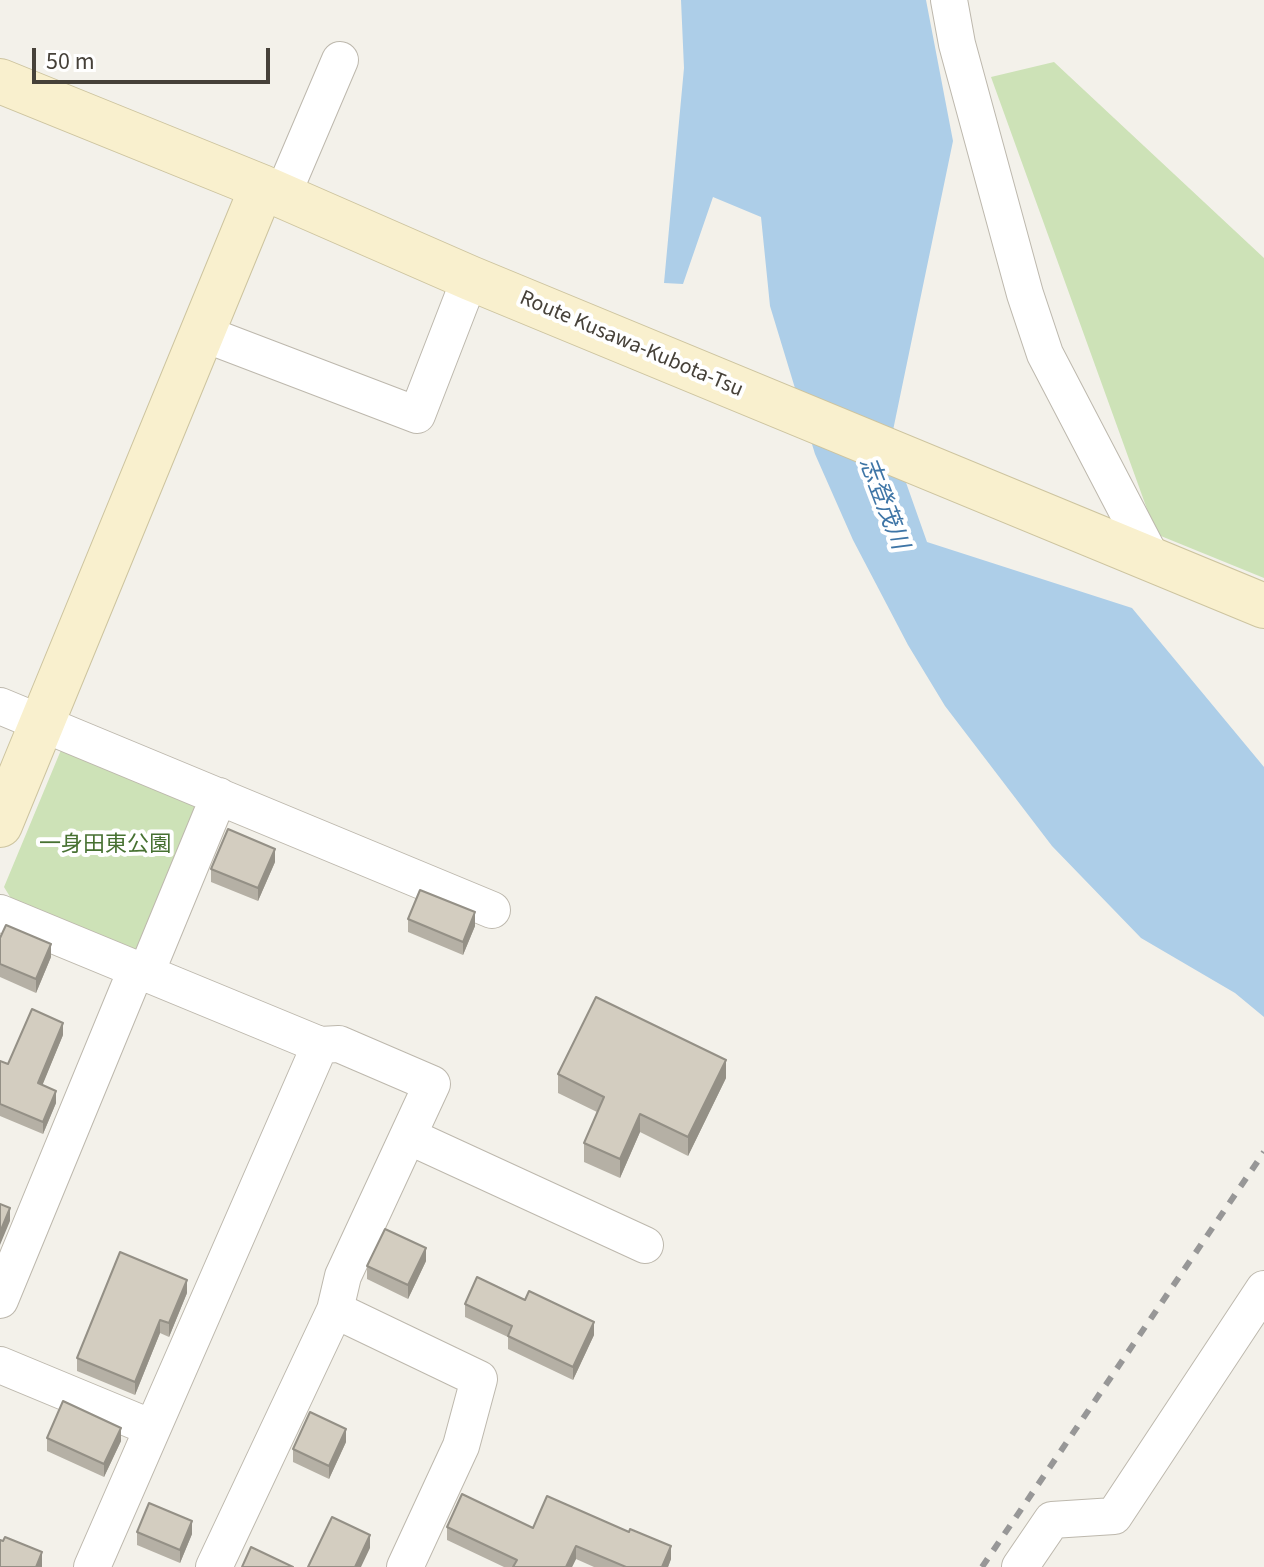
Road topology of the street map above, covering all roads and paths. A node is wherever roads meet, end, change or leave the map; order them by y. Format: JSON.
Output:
{"nodes":[{"id":1,"x":949,"y":0,"type":"edge"},
{"id":2,"x":340,"y":60,"type":"dead end"},
{"id":3,"x":0,"y":81,"type":"edge"},
{"id":4,"x":272,"y":192,"type":"junction"},
{"id":5,"x":470,"y":278,"type":"junction"},
{"id":6,"x":202,"y":333,"type":"junction"},
{"id":7,"x":1153,"y":561,"type":"junction"},
{"id":8,"x":1264,"y":606,"type":"edge"},
{"id":9,"x":0,"y":706,"type":"edge"},
{"id":10,"x":42,"y":723,"type":"junction"},
{"id":11,"x":219,"y":796,"type":"junction"},
{"id":12,"x":0,"y":825,"type":"edge"},
{"id":13,"x":492,"y":910,"type":"dead end"},
{"id":14,"x":0,"y":913,"type":"edge"},
{"id":15,"x":141,"y":972,"type":"junction"},
{"id":16,"x":320,"y":1045,"type":"junction"},
{"id":17,"x":408,"y":1136,"type":"junction"},
{"id":18,"x":645,"y":1245,"type":"dead end"},
{"id":19,"x":1264,"y":1289,"type":"edge"},
{"id":20,"x":0,"y":1300,"type":"edge"},
{"id":21,"x":335,"y":1310,"type":"junction"},
{"id":22,"x":0,"y":1365,"type":"edge"},
{"id":23,"x":152,"y":1428,"type":"junction"},
{"id":24,"x":92,"y":1567,"type":"edge"},
{"id":25,"x":214,"y":1567,"type":"edge"},
{"id":26,"x":405,"y":1567,"type":"edge"},
{"id":27,"x":1020,"y":1567,"type":"edge"}],
"edges":[{"from":1,"to":7,"type":"street"},
{"from":2,"to":4,"type":"street"},
{"from":3,"to":4,"type":"main road","name":"Route Kusawa-Kubota-Tsu"},
{"from":4,"to":5,"type":"main road","name":"Route Kusawa-Kubota-Tsu"},
{"from":4,"to":6,"type":"main road"},
{"from":5,"to":6,"type":"street"},
{"from":5,"to":7,"type":"main road","name":"Route Kusawa-Kubota-Tsu"},
{"from":6,"to":10,"type":"main road"},
{"from":7,"to":8,"type":"main road","name":"Route Kusawa-Kubota-Tsu"},
{"from":9,"to":10,"type":"street"},
{"from":10,"to":11,"type":"street"},
{"from":10,"to":12,"type":"main road"},
{"from":11,"to":13,"type":"street"},
{"from":11,"to":15,"type":"street"},
{"from":14,"to":15,"type":"street"},
{"from":15,"to":16,"type":"street"},
{"from":15,"to":20,"type":"street"},
{"from":16,"to":17,"type":"street"},
{"from":16,"to":23,"type":"street"},
{"from":17,"to":18,"type":"street"},
{"from":17,"to":21,"type":"street"},
{"from":19,"to":27,"type":"street"},
{"from":21,"to":25,"type":"street"},
{"from":21,"to":26,"type":"street"},
{"from":22,"to":23,"type":"street"},
{"from":23,"to":24,"type":"street"}]}
